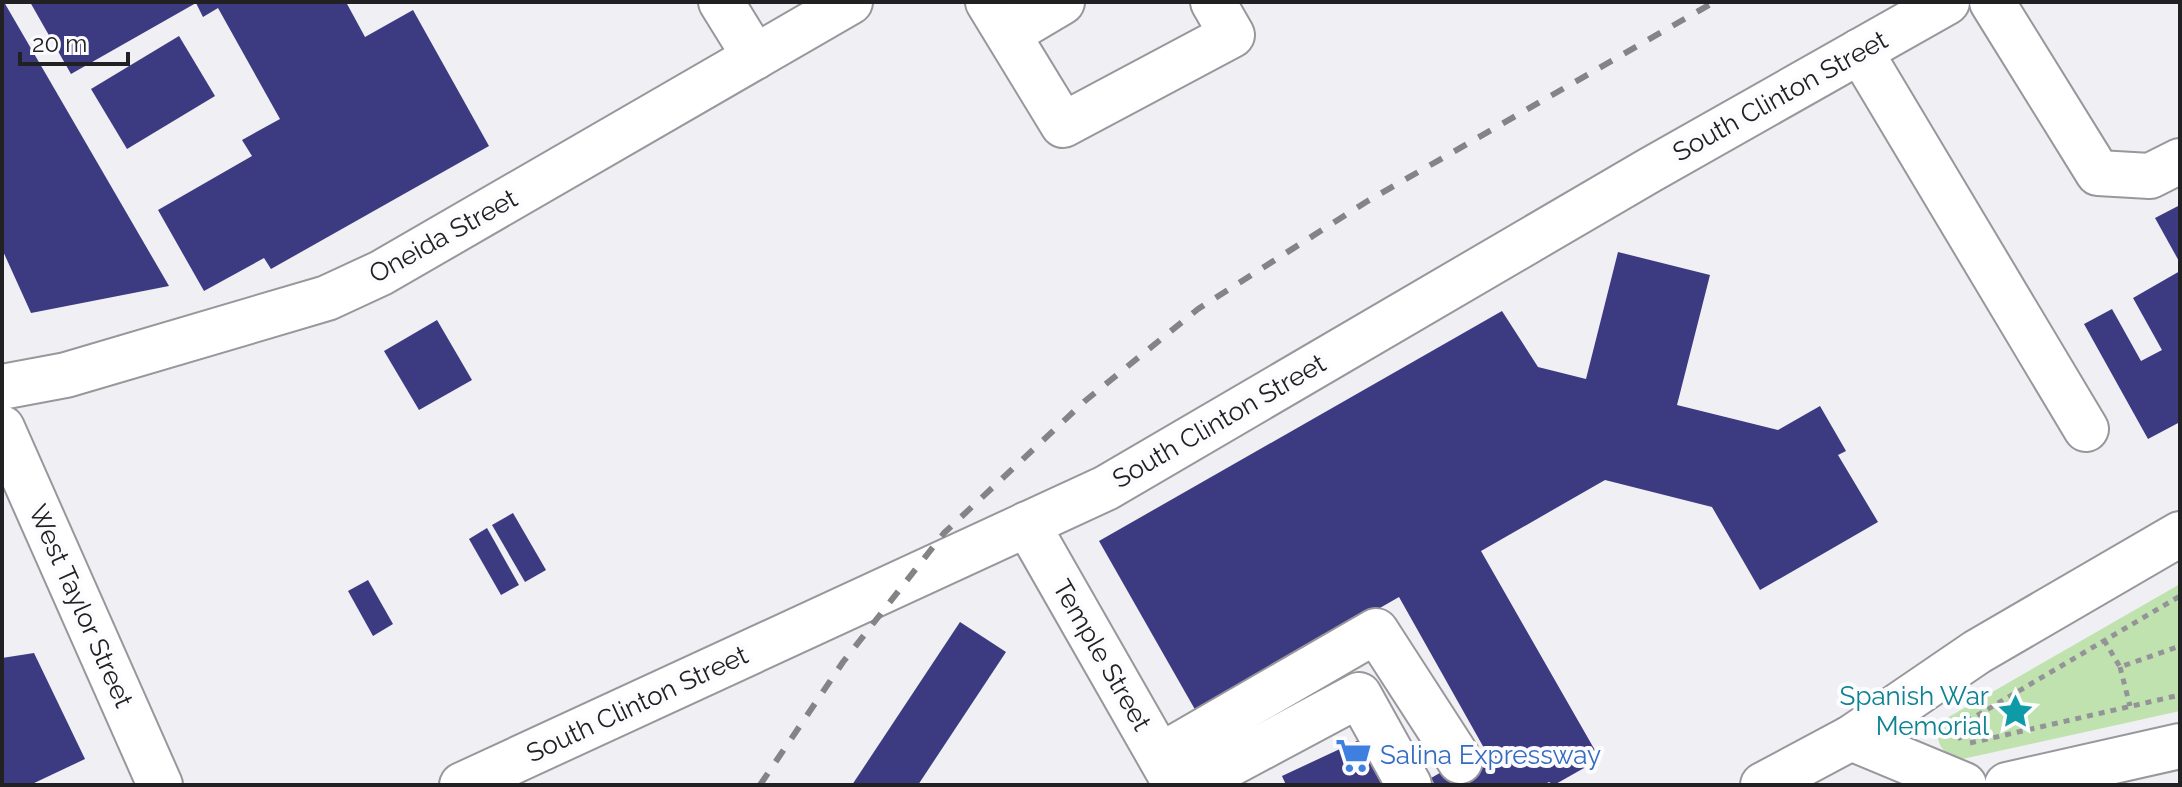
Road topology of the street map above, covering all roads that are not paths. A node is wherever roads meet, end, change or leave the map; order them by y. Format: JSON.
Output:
{"nodes":[{"id":1,"x":721,"y":2,"type":"edge"},
{"id":2,"x":850,"y":2,"type":"edge"},
{"id":3,"x":1062,"y":2,"type":"edge"},
{"id":4,"x":1213,"y":2,"type":"edge"},
{"id":5,"x":1947,"y":2,"type":"edge"},
{"id":6,"x":1992,"y":2,"type":"edge"},
{"id":7,"x":998,"y":18,"type":"edge"},
{"id":8,"x":1860,"y":51,"type":"junction"},
{"id":9,"x":755,"y":57,"type":"junction"},
{"id":10,"x":2180,"y":161,"type":"edge"},
{"id":11,"x":2,"y":387,"type":"edge"},
{"id":12,"x":2,"y":428,"type":"edge"},
{"id":13,"x":2086,"y":429,"type":"dead end"},
{"id":14,"x":1027,"y":524,"type":"junction"},
{"id":15,"x":2180,"y":534,"type":"edge"},
{"id":16,"x":1851,"y":738,"type":"junction"},
{"id":17,"x":2180,"y":746,"type":"edge"},
{"id":18,"x":1460,"y":761,"type":"dead end"},
{"id":19,"x":1251,"y":772,"type":"edge"},
{"id":20,"x":1176,"y":775,"type":"edge"},
{"id":21,"x":160,"y":785,"type":"edge"},
{"id":22,"x":462,"y":785,"type":"edge"},
{"id":23,"x":1409,"y":785,"type":"edge"},
{"id":24,"x":1763,"y":785,"type":"edge"},
{"id":25,"x":1964,"y":785,"type":"edge"},
{"id":26,"x":2007,"y":785,"type":"edge"}],
"edges":[{"from":1,"to":9,"type":"street"},
{"from":2,"to":9,"type":"street","name":"Oneida Street"},
{"from":3,"to":7,"type":"street"},
{"from":4,"to":7,"type":"street"},
{"from":5,"to":8,"type":"street","name":"South Clinton Street"},
{"from":6,"to":10,"type":"street"},
{"from":8,"to":13,"type":"street"},
{"from":8,"to":14,"type":"street","name":"South Clinton Street"},
{"from":9,"to":11,"type":"street","name":"Oneida Street"},
{"from":12,"to":21,"type":"street","name":"West Taylor Street"},
{"from":14,"to":20,"type":"street","name":"Temple Street"},
{"from":14,"to":22,"type":"street","name":"South Clinton Street"},
{"from":15,"to":16,"type":"street"},
{"from":16,"to":24,"type":"street"},
{"from":16,"to":25,"type":"street"},
{"from":17,"to":26,"type":"street"},
{"from":18,"to":20,"type":"street"},
{"from":19,"to":20,"type":"street"},
{"from":19,"to":23,"type":"street"}]}
